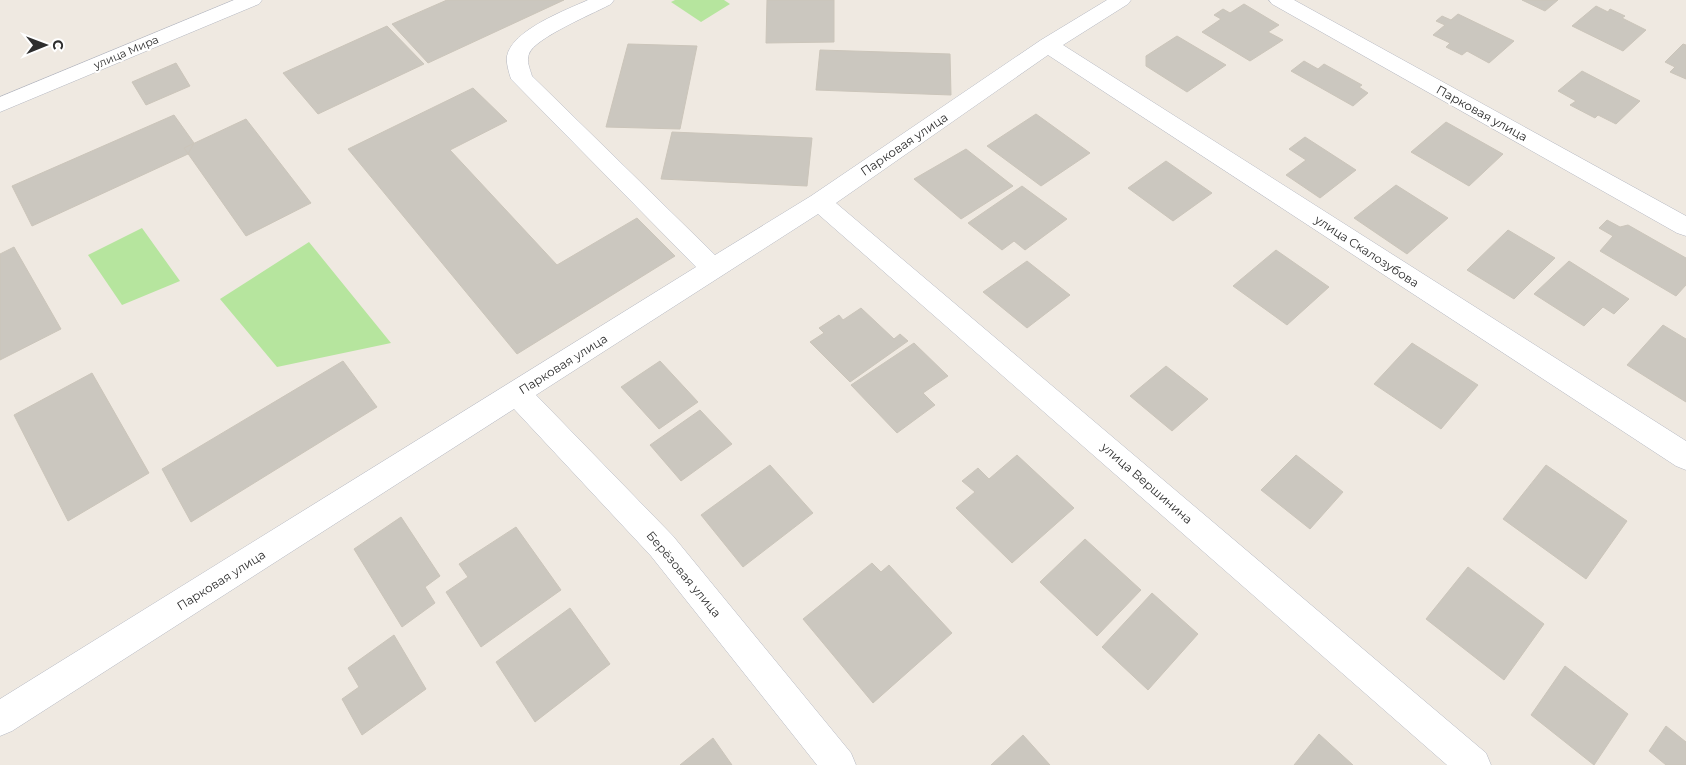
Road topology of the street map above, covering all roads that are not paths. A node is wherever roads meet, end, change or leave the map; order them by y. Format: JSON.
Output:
{"nodes":[{"id":1,"x":604,"y":0,"type":"edge"},
{"id":2,"x":1121,"y":0,"type":"edge"},
{"id":3,"x":1279,"y":0,"type":"edge"},
{"id":4,"x":239,"y":2,"type":"edge"},
{"id":5,"x":1048,"y":45,"type":"junction"},
{"id":6,"x":0,"y":105,"type":"edge"},
{"id":7,"x":819,"y":202,"type":"junction"},
{"id":8,"x":1686,"y":227,"type":"edge"},
{"id":9,"x":713,"y":269,"type":"junction"},
{"id":10,"x":517,"y":394,"type":"junction"},
{"id":11,"x":1686,"y":457,"type":"edge"},
{"id":12,"x":0,"y":719,"type":"edge"},
{"id":13,"x":839,"y":765,"type":"edge"},
{"id":14,"x":1474,"y":765,"type":"edge"}],
"edges":[{"from":1,"to":9,"type":"street"},
{"from":2,"to":5,"type":"street","name":"Парковая улица"},
{"from":3,"to":8,"type":"street","name":"Парковая улица"},
{"from":4,"to":6,"type":"street","name":"улица Мира"},
{"from":5,"to":7,"type":"street","name":"Парковая улица"},
{"from":5,"to":11,"type":"street","name":"улица Скалозубова"},
{"from":7,"to":9,"type":"street","name":"Парковая улица"},
{"from":7,"to":14,"type":"street","name":"улица Вершинина"},
{"from":9,"to":10,"type":"street","name":"Парковая улица"},
{"from":10,"to":12,"type":"street","name":"Парковая улица"},
{"from":10,"to":13,"type":"street","name":"Берёзовая улица"}]}
